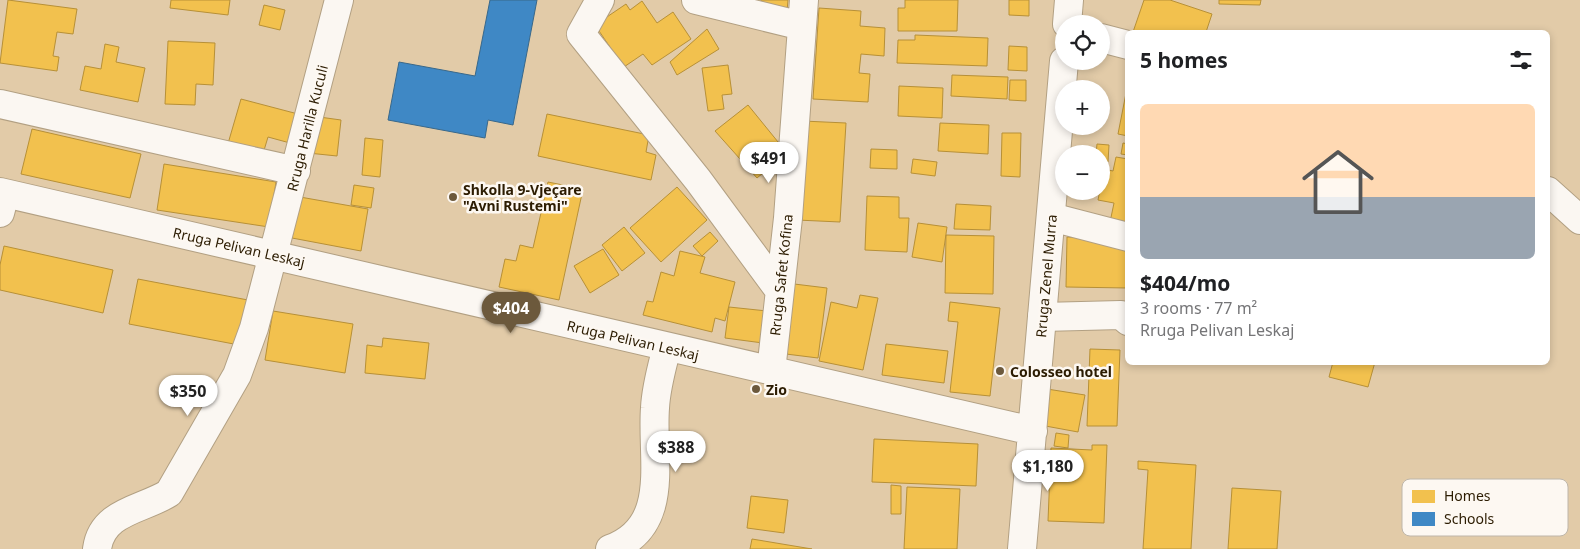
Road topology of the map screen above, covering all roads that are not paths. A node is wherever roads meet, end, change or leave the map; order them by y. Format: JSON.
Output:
{"nodes":[{"id":1,"x":339,"y":0,"type":"edge"},
{"id":2,"x":600,"y":0,"type":"edge"},
{"id":3,"x":696,"y":0,"type":"edge"},
{"id":4,"x":1069,"y":0,"type":"edge"},
{"id":5,"x":803,"y":13,"type":"edge"},
{"id":6,"x":1068,"y":15,"type":"edge"},
{"id":7,"x":1110,"y":40,"type":"edge"},
{"id":8,"x":1125,"y":44,"type":"edge"},
{"id":9,"x":1063,"y":70,"type":"edge"},
{"id":10,"x":0,"y":104,"type":"edge"},
{"id":11,"x":296,"y":171,"type":"junction"},
{"id":12,"x":1550,"y":193,"type":"edge"},
{"id":13,"x":2,"y":200,"type":"edge"},
{"id":14,"x":1051,"y":216,"type":"junction"},
{"id":15,"x":1580,"y":220,"type":"edge"},
{"id":16,"x":1125,"y":236,"type":"edge"},
{"id":17,"x":275,"y":256,"type":"junction"},
{"id":18,"x":779,"y":290,"type":"junction"},
{"id":19,"x":1125,"y":313,"type":"edge"},
{"id":20,"x":1042,"y":317,"type":"junction"},
{"id":21,"x":667,"y":348,"type":"junction"},
{"id":22,"x":771,"y":371,"type":"junction"},
{"id":23,"x":1033,"y":431,"type":"junction"},
{"id":24,"x":98,"y":549,"type":"edge"},
{"id":25,"x":610,"y":549,"type":"edge"},
{"id":26,"x":1022,"y":549,"type":"edge"}],
"edges":[{"from":1,"to":11,"type":"street","name":"Rruga Harilla Kuculi"},
{"from":2,"to":18,"type":"street"},
{"from":3,"to":5,"type":"street"},
{"from":4,"to":6,"type":"street"},
{"from":5,"to":18,"type":"street","name":"Rruga Safet Kofina"},
{"from":7,"to":8,"type":"street"},
{"from":9,"to":14,"type":"street","name":"Rruga Zenel Murra"},
{"from":10,"to":11,"type":"street"},
{"from":11,"to":17,"type":"street","name":"Rruga Harilla Kuculi"},
{"from":12,"to":15,"type":"street"},
{"from":13,"to":17,"type":"street","name":"Rruga Pelivan Leskaj"},
{"from":14,"to":16,"type":"street"},
{"from":14,"to":20,"type":"street","name":"Rruga Zenel Murra"},
{"from":17,"to":21,"type":"street","name":"Rruga Pelivan Leskaj"},
{"from":17,"to":24,"type":"street","name":"Rruga Harilla Kuculi"},
{"from":18,"to":22,"type":"street","name":"Rruga Safet Kofina"},
{"from":19,"to":20,"type":"street"},
{"from":20,"to":23,"type":"street","name":"Rruga Zenel Murra"},
{"from":21,"to":22,"type":"street","name":"Rruga Pelivan Leskaj"},
{"from":21,"to":25,"type":"street"},
{"from":22,"to":23,"type":"street","name":"Rruga Pelivan Leskaj"},
{"from":23,"to":26,"type":"street","name":"Rruga Zenel Murra"}]}
